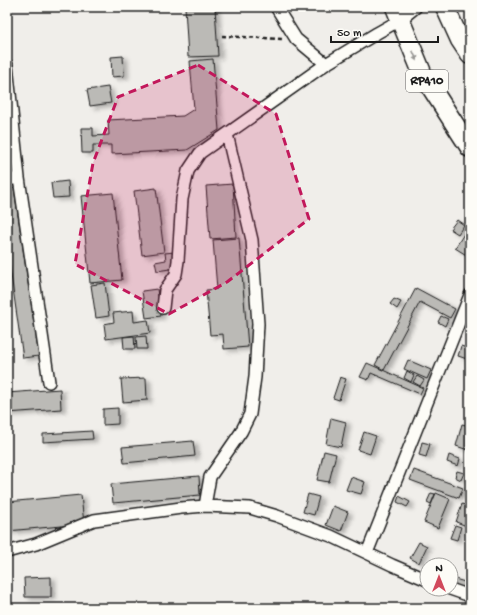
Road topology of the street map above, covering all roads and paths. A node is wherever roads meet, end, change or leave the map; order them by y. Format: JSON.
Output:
{"nodes":[{"id":1,"x":276,"y":7,"type":"edge"},
{"id":2,"x":416,"y":7,"type":"edge"},
{"id":3,"x":445,"y":7,"type":"edge"},
{"id":4,"x":398,"y":13,"type":"edge"},
{"id":5,"x":222,"y":36,"type":"dead end"},
{"id":6,"x":296,"y":39,"type":"junction"},
{"id":7,"x":470,"y":55,"type":"edge"},
{"id":8,"x":326,"y":64,"type":"junction"},
{"id":9,"x":7,"y":65,"type":"edge"},
{"id":10,"x":227,"y":134,"type":"junction"},
{"id":11,"x":470,"y":148,"type":"edge"},
{"id":12,"x":19,"y":178,"type":"junction"},
{"id":13,"x":7,"y":180,"type":"edge"},
{"id":14,"x":470,"y":295,"type":"edge"},
{"id":15,"x":163,"y":308,"type":"dead end"},
{"id":16,"x":49,"y":382,"type":"dead end"},
{"id":17,"x":206,"y":506,"type":"junction"},
{"id":18,"x":7,"y":552,"type":"edge"},
{"id":19,"x":366,"y":553,"type":"junction"},
{"id":20,"x":419,"y":576,"type":"edge"},
{"id":21,"x":459,"y":592,"type":"edge"},
{"id":22,"x":470,"y":596,"type":"edge"}],
"edges":[{"from":1,"to":6,"type":"street"},
{"from":2,"to":4,"type":"street"},
{"from":3,"to":7,"type":"main road"},
{"from":4,"to":8,"type":"street"},
{"from":4,"to":11,"type":"main road","number":"RP410","one_way":true},
{"from":5,"to":6,"type":"path"},
{"from":6,"to":8,"type":"street"},
{"from":8,"to":10,"type":"street"},
{"from":9,"to":12,"type":"street"},
{"from":10,"to":15,"type":"street"},
{"from":10,"to":17,"type":"street"},
{"from":12,"to":13,"type":"street"},
{"from":12,"to":16,"type":"street"},
{"from":14,"to":19,"type":"street"},
{"from":17,"to":18,"type":"street"},
{"from":17,"to":19,"type":"street"},
{"from":19,"to":20,"type":"street"},
{"from":21,"to":22,"type":"street"}]}
